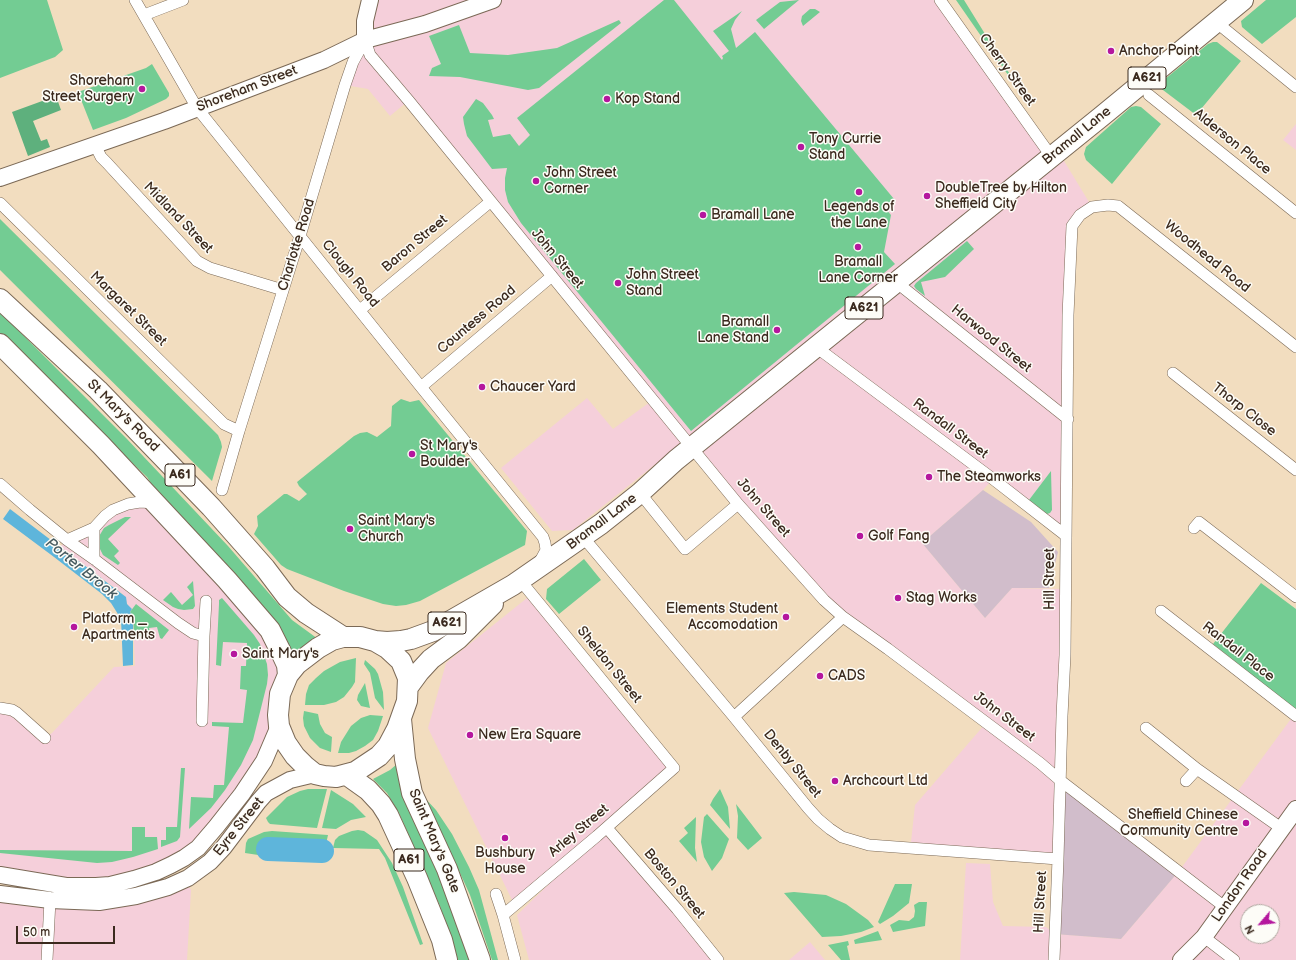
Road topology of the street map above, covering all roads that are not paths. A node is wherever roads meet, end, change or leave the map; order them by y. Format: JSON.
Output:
{"nodes":[{"id":1,"x":135,"y":0,"type":"edge"},
{"id":2,"x":183,"y":0,"type":"edge"},
{"id":3,"x":370,"y":0,"type":"edge"},
{"id":4,"x":493,"y":0,"type":"edge"},
{"id":5,"x":940,"y":0,"type":"edge"},
{"id":6,"x":1243,"y":0,"type":"edge"},
{"id":7,"x":144,"y":15,"type":"junction"},
{"id":8,"x":1216,"y":22,"type":"junction"},
{"id":9,"x":364,"y":40,"type":"junction"},
{"id":10,"x":1296,"y":86,"type":"edge"},
{"id":11,"x":1149,"y":94,"type":"dead end"},
{"id":12,"x":197,"y":108,"type":"junction"},
{"id":13,"x":95,"y":145,"type":"junction"},
{"id":14,"x":1051,"y":156,"type":"junction"},
{"id":15,"x":0,"y":178,"type":"edge"},
{"id":16,"x":490,"y":202,"type":"junction"},
{"id":17,"x":0,"y":203,"type":"edge"},
{"id":18,"x":1092,"y":207,"type":"joint"},
{"id":19,"x":1296,"y":213,"type":"edge"},
{"id":20,"x":300,"y":236,"type":"junction"},
{"id":21,"x":552,"y":276,"type":"junction"},
{"id":22,"x":896,"y":282,"type":"junction"},
{"id":23,"x":283,"y":290,"type":"junction"},
{"id":24,"x":0,"y":299,"type":"edge"},
{"id":25,"x":360,"y":310,"type":"junction"},
{"id":26,"x":0,"y":344,"type":"edge"},
{"id":27,"x":816,"y":347,"type":"junction"},
{"id":28,"x":1296,"y":347,"type":"edge"},
{"id":29,"x":1173,"y":373,"type":"dead end"},
{"id":30,"x":421,"y":387,"type":"junction"},
{"id":31,"x":1068,"y":419,"type":"junction"},
{"id":32,"x":239,"y":432,"type":"junction"},
{"id":33,"x":692,"y":448,"type":"junction"},
{"id":34,"x":1296,"y":470,"type":"edge"},
{"id":35,"x":0,"y":484,"type":"edge"},
{"id":36,"x":222,"y":490,"type":"dead end"},
{"id":37,"x":640,"y":493,"type":"junction"},
{"id":38,"x":156,"y":503,"type":"junction"},
{"id":39,"x":738,"y":504,"type":"junction"},
{"id":40,"x":94,"y":528,"type":"junction"},
{"id":41,"x":1194,"y":528,"type":"dead end"},
{"id":42,"x":1065,"y":535,"type":"junction"},
{"id":43,"x":543,"y":537,"type":"joint"},
{"id":44,"x":582,"y":537,"type":"junction"},
{"id":45,"x":67,"y":540,"type":"junction"},
{"id":46,"x":94,"y":559,"type":"junction"},
{"id":47,"x":523,"y":578,"type":"junction"},
{"id":48,"x":1296,"y":597,"type":"edge"},
{"id":49,"x":206,"y":601,"type":"dead end"},
{"id":50,"x":1161,"y":611,"type":"dead end"},
{"id":51,"x":843,"y":617,"type":"junction"},
{"id":52,"x":204,"y":636,"type":"junction"},
{"id":53,"x":342,"y":637,"type":"junction"},
{"id":54,"x":374,"y":641,"type":"junction"},
{"id":55,"x":288,"y":675,"type":"junction"},
{"id":56,"x":408,"y":687,"type":"junction"},
{"id":57,"x":0,"y":708,"type":"edge"},
{"id":58,"x":1296,"y":716,"type":"edge"},
{"id":59,"x":734,"y":717,"type":"junction"},
{"id":60,"x":401,"y":719,"type":"junction"},
{"id":61,"x":202,"y":721,"type":"dead end"},
{"id":62,"x":279,"y":726,"type":"junction"},
{"id":63,"x":1146,"y":728,"type":"dead end"},
{"id":64,"x":45,"y":738,"type":"dead end"},
{"id":65,"x":674,"y":768,"type":"joint"},
{"id":66,"x":1197,"y":769,"type":"junction"},
{"id":67,"x":315,"y":774,"type":"junction"},
{"id":68,"x":347,"y":775,"type":"junction"},
{"id":69,"x":1061,"y":781,"type":"junction"},
{"id":70,"x":1186,"y":781,"type":"dead end"},
{"id":71,"x":1296,"y":809,"type":"edge"},
{"id":72,"x":607,"y":828,"type":"junction"},
{"id":73,"x":1281,"y":828,"type":"junction"},
{"id":74,"x":1058,"y":859,"type":"junction"},
{"id":75,"x":0,"y":875,"type":"edge"},
{"id":76,"x":66,"y":886,"type":"junction"},
{"id":77,"x":4,"y":893,"type":"edge"},
{"id":78,"x":496,"y":894,"type":"dead end"},
{"id":79,"x":50,"y":900,"type":"junction"},
{"id":80,"x":1226,"y":908,"type":"junction"},
{"id":81,"x":503,"y":915,"type":"junction"},
{"id":82,"x":1204,"y":937,"type":"junction"},
{"id":83,"x":47,"y":960,"type":"edge"},
{"id":84,"x":447,"y":960,"type":"edge"},
{"id":85,"x":480,"y":960,"type":"edge"},
{"id":86,"x":515,"y":960,"type":"edge"},
{"id":87,"x":718,"y":960,"type":"edge"},
{"id":88,"x":1054,"y":960,"type":"edge"},
{"id":89,"x":1181,"y":960,"type":"edge"},
{"id":90,"x":1234,"y":960,"type":"edge"}],
"edges":[{"from":1,"to":7,"type":"street","name":"Clough Road"},
{"from":2,"to":7,"type":"street"},
{"from":3,"to":9,"type":"street","name":"Charlotte Road"},
{"from":4,"to":9,"type":"street","name":"Shoreham Street"},
{"from":5,"to":14,"type":"street","name":"Cherry Street"},
{"from":6,"to":8,"type":"highway","name":"Bramall Lane","number":"A621"},
{"from":7,"to":12,"type":"street","name":"Clough Road"},
{"from":8,"to":10,"type":"street"},
{"from":8,"to":14,"type":"highway","name":"Bramall Lane","number":"A621"},
{"from":9,"to":12,"type":"street","name":"Shoreham Street"},
{"from":9,"to":16,"type":"street","name":"John Street"},
{"from":9,"to":20,"type":"street","name":"Charlotte Road"},
{"from":11,"to":19,"type":"street","name":"Alderson Place"},
{"from":12,"to":13,"type":"street","name":"Shoreham Street"},
{"from":12,"to":20,"type":"street","name":"Clough Road"},
{"from":13,"to":15,"type":"street","name":"Shoreham Street"},
{"from":13,"to":23,"type":"street","name":"Midland Street"},
{"from":14,"to":22,"type":"highway","name":"Bramall Lane","number":"A621"},
{"from":16,"to":21,"type":"street","name":"John Street"},
{"from":16,"to":25,"type":"street","name":"Baron Street"},
{"from":17,"to":32,"type":"street","name":"Margaret Street"},
{"from":18,"to":28,"type":"street","name":"Woodhead Road"},
{"from":18,"to":31,"type":"street","name":"Hill Street"},
{"from":20,"to":23,"type":"street","name":"Charlotte Road"},
{"from":20,"to":25,"type":"street","name":"Clough Road"},
{"from":21,"to":30,"type":"street","name":"Countess Road"},
{"from":21,"to":33,"type":"street","name":"John Street"},
{"from":22,"to":27,"type":"highway","name":"Bramall Lane","number":"A621"},
{"from":22,"to":31,"type":"street","name":"Harwood Street"},
{"from":23,"to":32,"type":"street","name":"Charlotte Road"},
{"from":24,"to":53,"type":"highway","name":"St Mary's Road","number":"A61"},
{"from":25,"to":30,"type":"street","name":"Clough Road"},
{"from":26,"to":38,"type":"highway","number":"A61"},
{"from":27,"to":33,"type":"highway","name":"Bramall Lane","number":"A621"},
{"from":27,"to":42,"type":"street","name":"Randall Street"},
{"from":29,"to":34,"type":"street","name":"Thorp Close"},
{"from":30,"to":43,"type":"street","name":"Clough Road"},
{"from":31,"to":42,"type":"street","name":"Hill Street"},
{"from":32,"to":36,"type":"street","name":"Charlotte Road"},
{"from":33,"to":37,"type":"highway","name":"Bramall Lane","number":"A621"},
{"from":33,"to":39,"type":"street","name":"John Street"},
{"from":35,"to":45,"type":"street"},
{"from":37,"to":39,"type":"street"},
{"from":37,"to":44,"type":"highway","name":"Bramall Lane","number":"A621"},
{"from":38,"to":40,"type":"street"},
{"from":38,"to":55,"type":"highway","number":"A61"},
{"from":39,"to":51,"type":"street","name":"John Street"},
{"from":40,"to":45,"type":"street"},
{"from":40,"to":46,"type":"street"},
{"from":41,"to":48,"type":"street"},
{"from":42,"to":69,"type":"street","name":"Hill Street"},
{"from":43,"to":47,"type":"street","name":"Bramall Lane"},
{"from":44,"to":47,"type":"highway","name":"Bramall Lane","number":"A621"},
{"from":44,"to":59,"type":"street","name":"Denby Street"},
{"from":45,"to":46,"type":"street"},
{"from":46,"to":52,"type":"street"},
{"from":47,"to":54,"type":"highway","name":"Bramall Lane","number":"A621"},
{"from":47,"to":56,"type":"highway","name":"Bramall Lane"},
{"from":47,"to":65,"type":"street","name":"Sheldon Street"},
{"from":49,"to":52,"type":"street"},
{"from":50,"to":58,"type":"street","name":"Randall Place"},
{"from":51,"to":59,"type":"street"},
{"from":51,"to":69,"type":"street","name":"John Street"},
{"from":52,"to":61,"type":"street"},
{"from":53,"to":54,"type":"highway"},
{"from":53,"to":55,"type":"highway"},
{"from":54,"to":56,"type":"highway"},
{"from":55,"to":62,"type":"highway"},
{"from":56,"to":60,"type":"highway"},
{"from":57,"to":64,"type":"street"},
{"from":59,"to":74,"type":"street","name":"Denby Street"},
{"from":60,"to":68,"type":"highway"},
{"from":60,"to":85,"type":"highway","name":"Saint Mary's Gate","number":"A61"},
{"from":62,"to":67,"type":"highway"},
{"from":62,"to":76,"type":"street","name":"Eyre Street"},
{"from":63,"to":66,"type":"street"},
{"from":65,"to":72,"type":"street","name":"Arley Street"},
{"from":66,"to":70,"type":"street"},
{"from":66,"to":73,"type":"street"},
{"from":67,"to":68,"type":"highway"},
{"from":67,"to":79,"type":"street","name":"Eyre Street"},
{"from":68,"to":84,"type":"highway","number":"A61"},
{"from":69,"to":74,"type":"street","name":"Hill Street"},
{"from":69,"to":80,"type":"street","name":"John Street"},
{"from":71,"to":73,"type":"street","name":"London Road"},
{"from":72,"to":81,"type":"street","name":"Arley Street"},
{"from":72,"to":87,"type":"street","name":"Boston Street"},
{"from":73,"to":80,"type":"street","name":"London Road"},
{"from":74,"to":88,"type":"street","name":"Hill Street"},
{"from":75,"to":76,"type":"street","name":"Eyre Street"},
{"from":76,"to":79,"type":"street"},
{"from":77,"to":79,"type":"street","name":"Eyre Street"},
{"from":78,"to":81,"type":"street"},
{"from":79,"to":83,"type":"street"},
{"from":80,"to":82,"type":"street","name":"London Road"},
{"from":81,"to":86,"type":"street"},
{"from":82,"to":89,"type":"street","name":"London Road"},
{"from":82,"to":90,"type":"street"}]}
